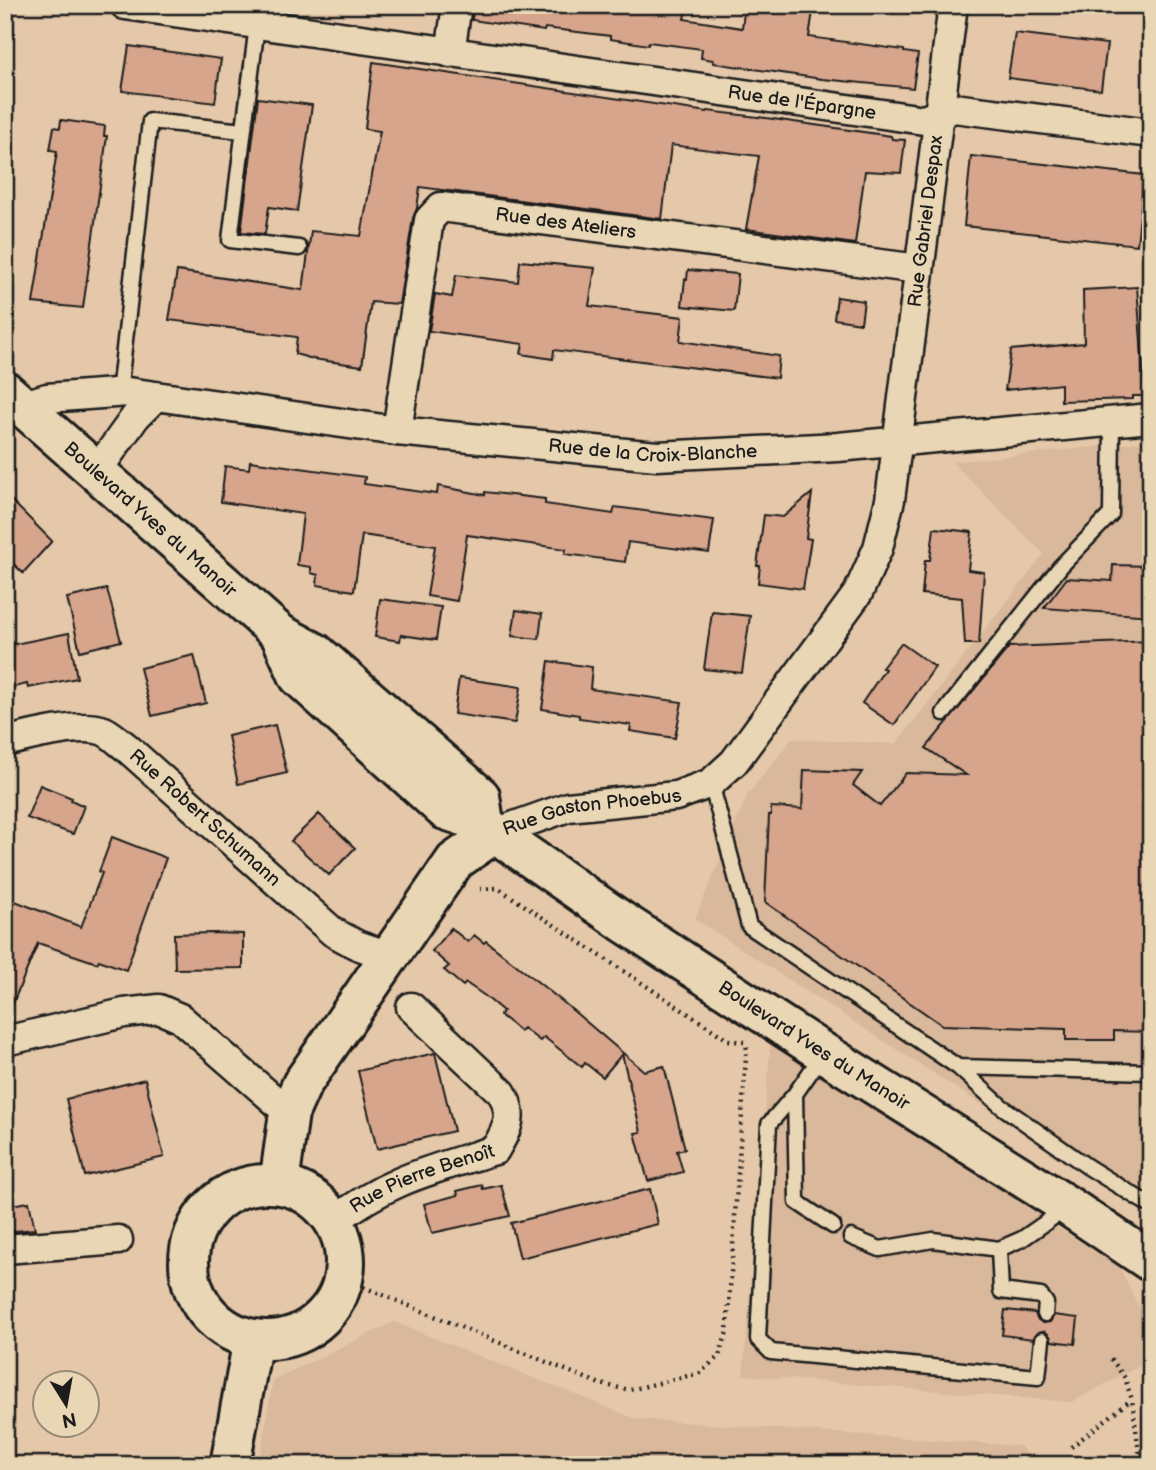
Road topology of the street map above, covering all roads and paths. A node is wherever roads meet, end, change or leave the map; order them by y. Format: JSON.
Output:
{"nodes":[{"id":1,"x":125,"y":5,"type":"edge"},
{"id":2,"x":457,"y":5,"type":"edge"},
{"id":3,"x":953,"y":5,"type":"edge"},
{"id":4,"x":257,"y":25,"type":"junction"},
{"id":5,"x":450,"y":53,"type":"junction"},
{"id":6,"x":939,"y":114,"type":"junction"},
{"id":7,"x":243,"y":131,"type":"junction"},
{"id":8,"x":1151,"y":133,"type":"edge"},
{"id":9,"x":299,"y":248,"type":"dead end"},
{"id":10,"x":919,"y":269,"type":"junction"},
{"id":11,"x":119,"y":393,"type":"junction"},
{"id":12,"x":155,"y":397,"type":"junction"},
{"id":13,"x":13,"y":398,"type":"edge"},
{"id":14,"x":1151,"y":418,"type":"edge"},
{"id":15,"x":1112,"y":422,"type":"junction"},
{"id":16,"x":397,"y":431,"type":"junction"},
{"id":17,"x":898,"y":440,"type":"junction"},
{"id":18,"x":96,"y":472,"type":"junction"},
{"id":19,"x":944,"y":713,"type":"dead end"},
{"id":20,"x":5,"y":742,"type":"edge"},
{"id":21,"x":712,"y":783,"type":"junction"},
{"id":22,"x":490,"y":828,"type":"junction"},
{"id":23,"x":389,"y":956,"type":"junction"},
{"id":24,"x":411,"y":1007,"type":"dead end"},
{"id":25,"x":5,"y":1041,"type":"edge"},
{"id":26,"x":747,"y":1042,"type":"dead end"},
{"id":27,"x":824,"y":1053,"type":"junction"},
{"id":28,"x":958,"y":1068,"type":"junction"},
{"id":29,"x":1151,"y":1072,"type":"edge"},
{"id":30,"x":795,"y":1094,"type":"junction"},
{"id":31,"x":289,"y":1113,"type":"junction"},
{"id":32,"x":279,"y":1184,"type":"junction"},
{"id":33,"x":1068,"y":1206,"type":"junction"},
{"id":34,"x":1151,"y":1206,"type":"edge"},
{"id":35,"x":335,"y":1222,"type":"junction"},
{"id":36,"x":832,"y":1226,"type":"dead end"},
{"id":37,"x":851,"y":1237,"type":"dead end"},
{"id":38,"x":118,"y":1240,"type":"dead end"},
{"id":39,"x":5,"y":1249,"type":"edge"},
{"id":40,"x":999,"y":1249,"type":"junction"},
{"id":41,"x":1151,"y":1262,"type":"edge"},
{"id":42,"x":344,"y":1279,"type":"junction"},
{"id":43,"x":1045,"y":1314,"type":"dead end"},
{"id":44,"x":253,"y":1339,"type":"junction"},
{"id":45,"x":1042,"y":1340,"type":"dead end"},
{"id":46,"x":1111,"y":1359,"type":"dead end"},
{"id":47,"x":1132,"y":1400,"type":"junction"},
{"id":48,"x":1071,"y":1447,"type":"dead end"},
{"id":49,"x":230,"y":1465,"type":"edge"},
{"id":50,"x":1133,"y":1465,"type":"edge"}],
"edges":[{"from":1,"to":4,"type":"street","name":"Rue de l'Épargne"},
{"from":2,"to":5,"type":"street"},
{"from":3,"to":6,"type":"street","name":"Rue Gabriel Despax"},
{"from":4,"to":5,"type":"street","name":"Rue de l'Épargne"},
{"from":4,"to":7,"type":"lane"},
{"from":5,"to":6,"type":"street","name":"Rue de l'Épargne"},
{"from":6,"to":8,"type":"street","name":"Rue de l'Épargne"},
{"from":6,"to":10,"type":"street","name":"Rue Gabriel Despax"},
{"from":7,"to":9,"type":"lane"},
{"from":7,"to":11,"type":"lane"},
{"from":10,"to":16,"type":"street","name":"Rue des Ateliers"},
{"from":10,"to":17,"type":"street","name":"Rue Gabriel Despax"},
{"from":11,"to":12,"type":"street","name":"Rue de la Croix-Blanche"},
{"from":11,"to":13,"type":"street","name":"Rue de la Croix-Blanche"},
{"from":12,"to":16,"type":"street","name":"Rue de la Croix-Blanche"},
{"from":12,"to":18,"type":"street"},
{"from":13,"to":18,"type":"main road","name":"Boulevard Yves du Manoir"},
{"from":14,"to":15,"type":"street","name":"Rue de la Croix-Blanche"},
{"from":15,"to":17,"type":"street","name":"Rue de la Croix-Blanche"},
{"from":15,"to":19,"type":"lane"},
{"from":16,"to":17,"type":"street","name":"Rue de la Croix-Blanche"},
{"from":17,"to":21,"type":"street","name":"Rue Gaston Phoebus"},
{"from":18,"to":22,"type":"main road","name":"Boulevard Yves du Manoir"},
{"from":20,"to":23,"type":"street","name":"Rue Robert Schumann"},
{"from":21,"to":22,"type":"street","name":"Rue Gaston Phoebus"},
{"from":21,"to":28,"type":"lane"},
{"from":22,"to":23,"type":"main road","name":"Rue Gaston Phoebus"},
{"from":22,"to":27,"type":"main road","name":"Boulevard Yves du Manoir"},
{"from":23,"to":31,"type":"main road","name":"Rue Gaston Phoebus"},
{"from":24,"to":35,"type":"street","name":"Rue Pierre Benoît"},
{"from":25,"to":31,"type":"street"},
{"from":26,"to":42,"type":"path"},
{"from":27,"to":30,"type":"lane"},
{"from":27,"to":33,"type":"main road","name":"Boulevard Yves du Manoir"},
{"from":28,"to":29,"type":"lane"},
{"from":28,"to":34,"type":"lane"},
{"from":30,"to":36,"type":"lane"},
{"from":30,"to":45,"type":"lane"},
{"from":31,"to":32,"type":"main road","name":"Rue Gaston Phoebus"},
{"from":32,"to":35,"type":"main road"},
{"from":32,"to":44,"type":"main road"},
{"from":33,"to":40,"type":"lane"},
{"from":33,"to":41,"type":"main road","name":"Boulevard Yves du Manoir"},
{"from":35,"to":42,"type":"main road"},
{"from":37,"to":40,"type":"lane"},
{"from":38,"to":39,"type":"street"},
{"from":40,"to":43,"type":"lane"},
{"from":42,"to":44,"type":"main road"},
{"from":44,"to":49,"type":"main road"},
{"from":46,"to":47,"type":"path"},
{"from":47,"to":48,"type":"path"},
{"from":47,"to":50,"type":"path"}]}
